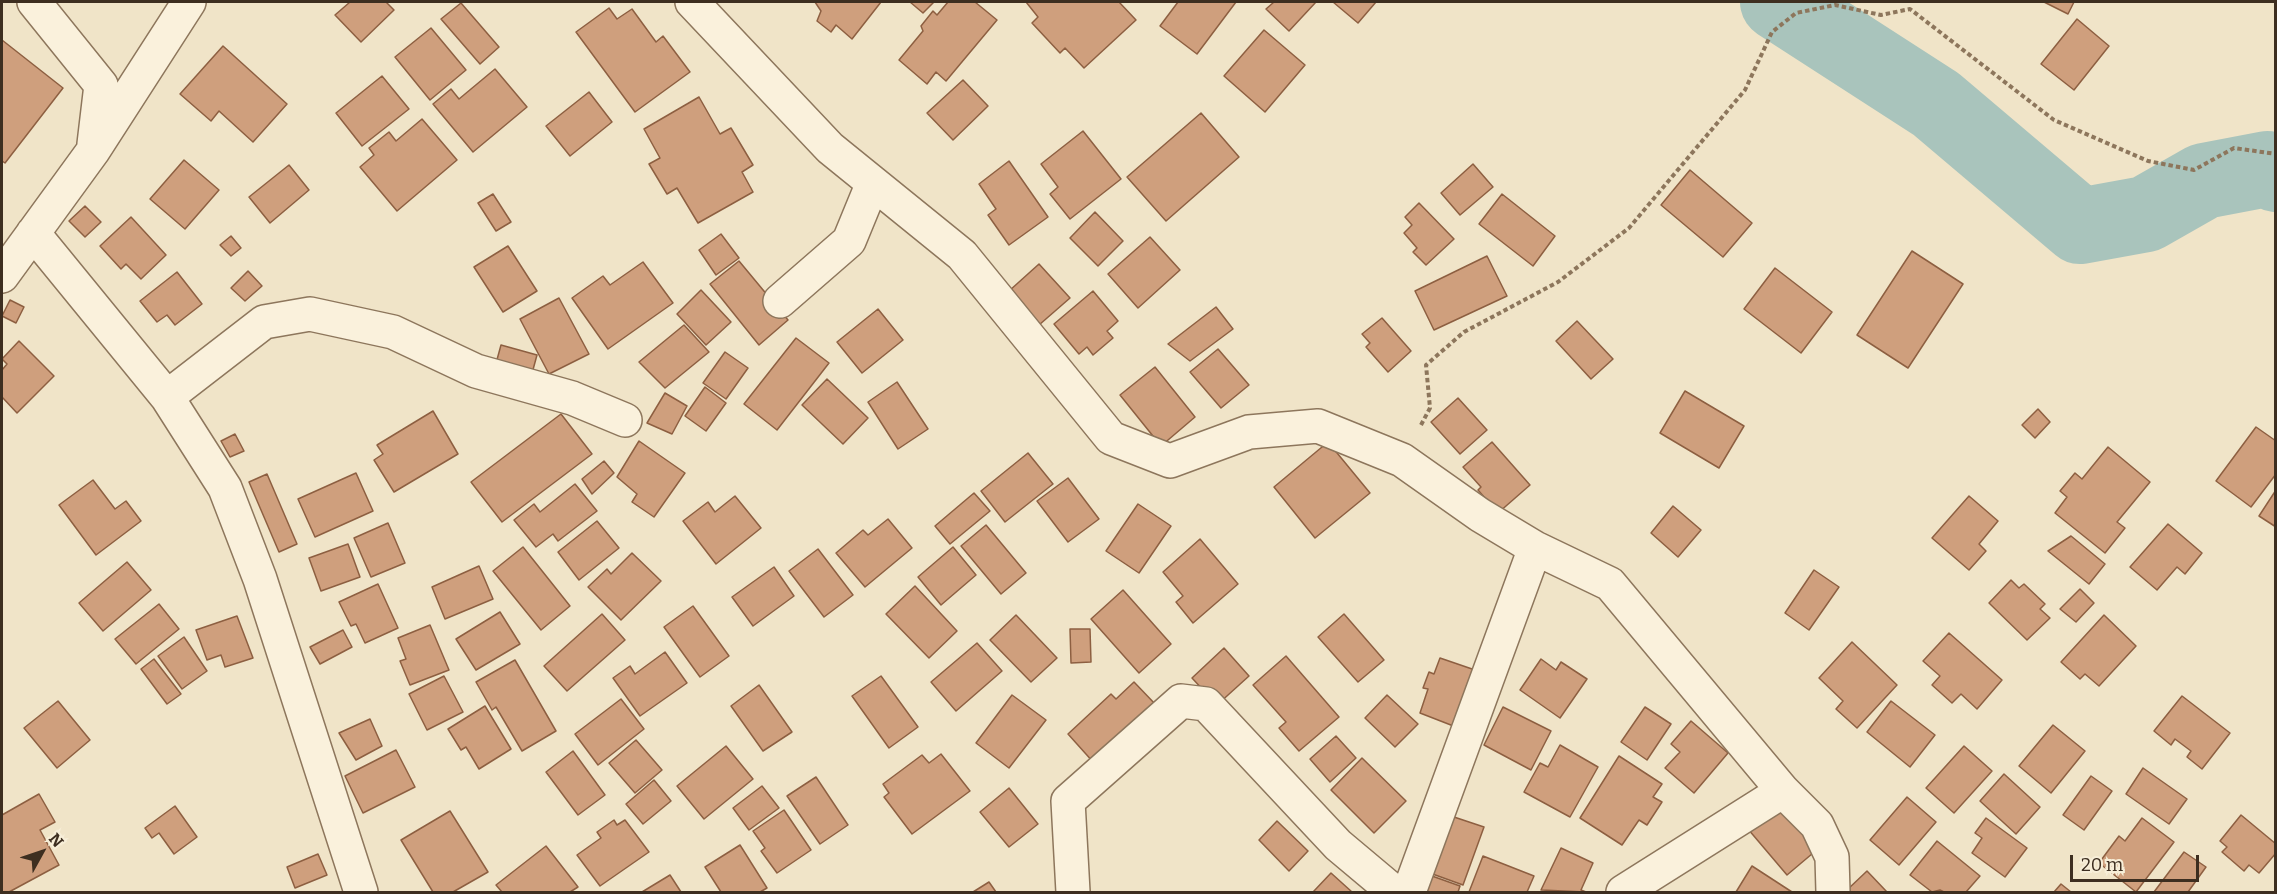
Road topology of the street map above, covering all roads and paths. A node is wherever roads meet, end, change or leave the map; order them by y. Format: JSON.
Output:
{"nodes":[{"id":1,"x":34,"y":2,"type":"edge"},
{"id":2,"x":189,"y":2,"type":"edge"},
{"id":3,"x":692,"y":2,"type":"edge"},
{"id":4,"x":93,"y":151,"type":"junction"},
{"id":5,"x":2276,"y":154,"type":"edge"},
{"id":6,"x":872,"y":185,"type":"junction"},
{"id":7,"x":33,"y":233,"type":"junction"},
{"id":8,"x":2,"y":276,"type":"edge"},
{"id":9,"x":780,"y":301,"type":"dead end"},
{"id":10,"x":167,"y":397,"type":"junction"},
{"id":11,"x":625,"y":420,"type":"dead end"},
{"id":12,"x":1402,"y":460,"type":"junction"},
{"id":13,"x":1535,"y":548,"type":"junction"},
{"id":14,"x":1784,"y":791,"type":"junction"},
{"id":15,"x":361,"y":892,"type":"edge"},
{"id":16,"x":1073,"y":892,"type":"edge"},
{"id":17,"x":1394,"y":892,"type":"edge"},
{"id":18,"x":1409,"y":892,"type":"edge"},
{"id":19,"x":1623,"y":892,"type":"edge"},
{"id":20,"x":1833,"y":892,"type":"edge"}],
"edges":[{"from":1,"to":4,"type":"street"},
{"from":2,"to":4,"type":"street"},
{"from":3,"to":6,"type":"street"},
{"from":4,"to":7,"type":"street"},
{"from":5,"to":12,"type":"path"},
{"from":6,"to":9,"type":"street"},
{"from":6,"to":12,"type":"street"},
{"from":7,"to":8,"type":"street"},
{"from":7,"to":10,"type":"street"},
{"from":10,"to":11,"type":"street"},
{"from":10,"to":15,"type":"street"},
{"from":12,"to":13,"type":"street"},
{"from":13,"to":14,"type":"street"},
{"from":13,"to":18,"type":"street"},
{"from":14,"to":19,"type":"street"},
{"from":14,"to":20,"type":"street"},
{"from":16,"to":17,"type":"street"}]}
